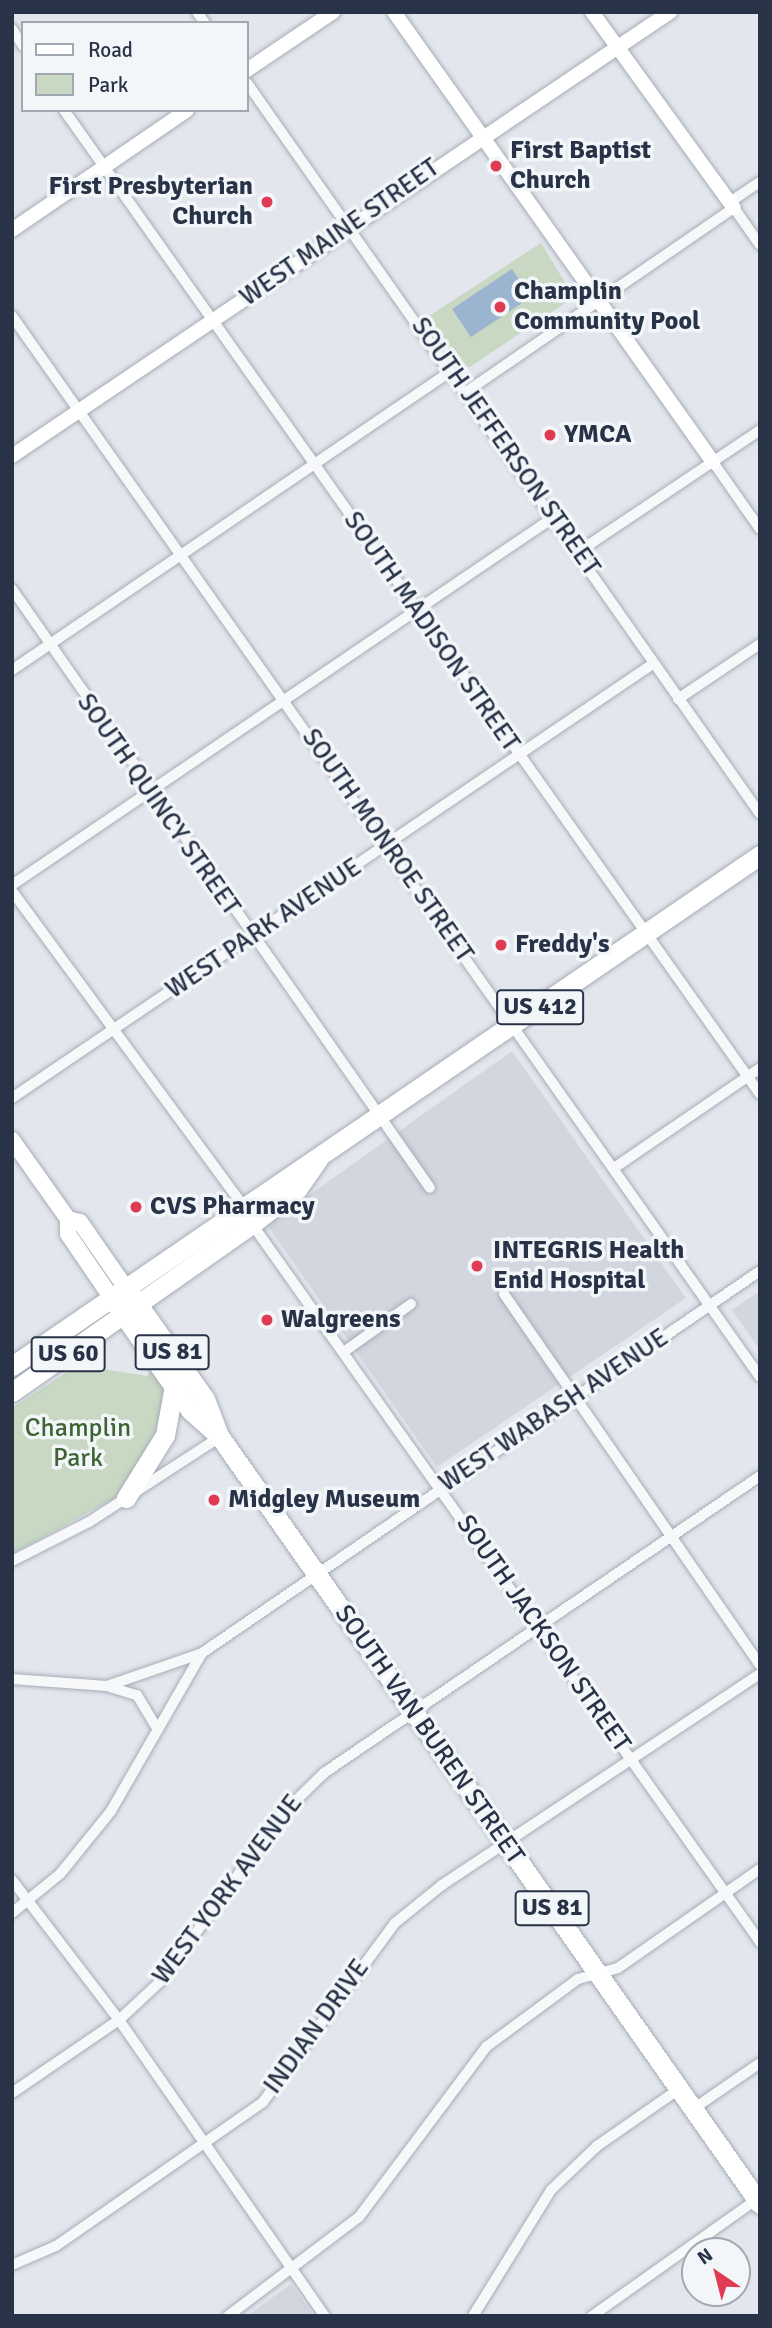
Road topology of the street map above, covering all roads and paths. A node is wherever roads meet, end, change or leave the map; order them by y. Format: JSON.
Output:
{"nodes":[{"id":1,"x":333,"y":12,"type":"edge"},
{"id":2,"x":394,"y":12,"type":"edge"},
{"id":3,"x":592,"y":12,"type":"edge"},
{"id":4,"x":670,"y":12,"type":"edge"},
{"id":5,"x":615,"y":46,"type":"junction"},
{"id":6,"x":248,"y":69,"type":"edge"},
{"id":7,"x":248,"y":84,"type":"edge"},
{"id":8,"x":65,"y":112,"type":"edge"},
{"id":9,"x":184,"y":112,"type":"edge"},
{"id":10,"x":480,"y":136,"type":"junction"},
{"id":11,"x":102,"y":169,"type":"junction"},
{"id":12,"x":760,"y":182,"type":"edge"},
{"id":13,"x":732,"y":205,"type":"junction"},
{"id":14,"x":350,"y":226,"type":"junction"},
{"id":15,"x":12,"y":230,"type":"edge"},
{"id":16,"x":760,"y":245,"type":"edge"},
{"id":17,"x":599,"y":300,"type":"junction"},
{"id":18,"x":12,"y":316,"type":"edge"},
{"id":19,"x":210,"y":322,"type":"junction"},
{"id":20,"x":451,"y":371,"type":"junction"},
{"id":21,"x":466,"y":392,"type":"junction"},
{"id":22,"x":79,"y":411,"type":"junction"},
{"id":23,"x":760,"y":429,"type":"edge"},
{"id":24,"x":12,"y":456,"type":"edge"},
{"id":25,"x":713,"y":462,"type":"junction"},
{"id":26,"x":313,"y":466,"type":"junction"},
{"id":27,"x":554,"y":517,"type":"junction"},
{"id":28,"x":760,"y":529,"type":"edge"},
{"id":29,"x":578,"y":552,"type":"junction"},
{"id":30,"x":181,"y":555,"type":"junction"},
{"id":31,"x":12,"y":589,"type":"edge"},
{"id":32,"x":416,"y":612,"type":"junction"},
{"id":33,"x":760,"y":643,"type":"edge"},
{"id":34,"x":48,"y":646,"type":"junction"},
{"id":35,"x":654,"y":663,"type":"junction"},
{"id":36,"x":12,"y":670,"type":"edge"},
{"id":37,"x":678,"y":699,"type":"junction"},
{"id":38,"x":285,"y":702,"type":"junction"},
{"id":39,"x":519,"y":756,"type":"junction"},
{"id":40,"x":149,"y":792,"type":"junction"},
{"id":41,"x":760,"y":814,"type":"edge"},
{"id":42,"x":387,"y":845,"type":"junction"},
{"id":43,"x":760,"y":855,"type":"edge"},
{"id":44,"x":12,"y":885,"type":"edge"},
{"id":45,"x":12,"y":891,"type":"edge"},
{"id":46,"x":646,"y":934,"type":"junction"},
{"id":47,"x":251,"y":937,"type":"junction"},
{"id":48,"x":513,"y":1025,"type":"junction"},
{"id":49,"x":112,"y":1032,"type":"junction"},
{"id":50,"x":760,"y":1068,"type":"edge"},
{"id":51,"x":747,"y":1077,"type":"junction"},
{"id":52,"x":760,"y":1094,"type":"edge"},
{"id":53,"x":12,"y":1098,"type":"edge"},
{"id":54,"x":381,"y":1118,"type":"junction"},
{"id":55,"x":12,"y":1140,"type":"edge"},
{"id":56,"x":319,"y":1158,"type":"junction"},
{"id":57,"x":614,"y":1168,"type":"junction"},
{"id":58,"x":430,"y":1188,"type":"dead end"},
{"id":59,"x":242,"y":1204,"type":"junction"},
{"id":60,"x":252,"y":1224,"type":"junction"},
{"id":61,"x":760,"y":1271,"type":"edge"},
{"id":62,"x":118,"y":1292,"type":"junction"},
{"id":63,"x":504,"y":1294,"type":"dead end"},
{"id":64,"x":411,"y":1304,"type":"dead end"},
{"id":65,"x":709,"y":1306,"type":"junction"},
{"id":66,"x":131,"y":1311,"type":"junction"},
{"id":67,"x":345,"y":1351,"type":"junction"},
{"id":68,"x":12,"y":1366,"type":"edge"},
{"id":69,"x":760,"y":1377,"type":"edge"},
{"id":70,"x":174,"y":1386,"type":"junction"},
{"id":71,"x":12,"y":1392,"type":"edge"},
{"id":72,"x":575,"y":1398,"type":"junction"},
{"id":73,"x":220,"y":1437,"type":"junction"},
{"id":74,"x":760,"y":1476,"type":"edge"},
{"id":75,"x":440,"y":1488,"type":"junction"},
{"id":76,"x":126,"y":1498,"type":"junction"},
{"id":77,"x":672,"y":1536,"type":"junction"},
{"id":78,"x":12,"y":1560,"type":"edge"},
{"id":79,"x":316,"y":1573,"type":"junction"},
{"id":80,"x":539,"y":1626,"type":"junction"},
{"id":81,"x":202,"y":1653,"type":"junction"},
{"id":82,"x":760,"y":1665,"type":"edge"},
{"id":83,"x":760,"y":1674,"type":"edge"},
{"id":84,"x":12,"y":1679,"type":"edge"},
{"id":85,"x":107,"y":1686,"type":"junction"},
{"id":86,"x":413,"y":1711,"type":"junction"},
{"id":87,"x":157,"y":1728,"type":"junction"},
{"id":88,"x":633,"y":1760,"type":"junction"},
{"id":89,"x":506,"y":1843,"type":"junction"},
{"id":90,"x":760,"y":1868,"type":"edge"},
{"id":91,"x":12,"y":1880,"type":"edge"},
{"id":92,"x":725,"y":1892,"type":"junction"},
{"id":93,"x":30,"y":1900,"type":"junction"},
{"id":94,"x":12,"y":1913,"type":"edge"},
{"id":95,"x":760,"y":1942,"type":"edge"},
{"id":96,"x":598,"y":1973,"type":"junction"},
{"id":97,"x":119,"y":2020,"type":"junction"},
{"id":98,"x":760,"y":2063,"type":"edge"},
{"id":99,"x":679,"y":2088,"type":"junction"},
{"id":100,"x":12,"y":2093,"type":"edge"},
{"id":101,"x":693,"y":2109,"type":"junction"},
{"id":102,"x":205,"y":2145,"type":"junction"},
{"id":103,"x":758,"y":2201,"type":"edge"},
{"id":104,"x":12,"y":2265,"type":"edge"},
{"id":105,"x":293,"y":2270,"type":"junction"},
{"id":106,"x":228,"y":2316,"type":"edge"},
{"id":107,"x":325,"y":2316,"type":"edge"},
{"id":108,"x":473,"y":2316,"type":"edge"},
{"id":109,"x":592,"y":2316,"type":"edge"}],
"edges":[{"from":1,"to":6,"type":"main road"},
{"from":2,"to":10,"type":"main road"},
{"from":3,"to":5,"type":"main road"},
{"from":4,"to":5,"type":"main road","name":"WEST MAINE STREET"},
{"from":5,"to":10,"type":"main road","name":"WEST MAINE STREET"},
{"from":5,"to":13,"type":"main road"},
{"from":7,"to":14,"type":"street","name":"SOUTH JEFFERSON STREET"},
{"from":8,"to":11,"type":"street","name":"SOUTH MADISON STREET"},
{"from":9,"to":11,"type":"main road"},
{"from":10,"to":14,"type":"main road","name":"WEST MAINE STREET"},
{"from":10,"to":17,"type":"main road"},
{"from":11,"to":15,"type":"main road"},
{"from":11,"to":19,"type":"street","name":"SOUTH MADISON STREET"},
{"from":12,"to":13,"type":"street"},
{"from":13,"to":16,"type":"street"},
{"from":13,"to":17,"type":"street"},
{"from":14,"to":19,"type":"main road","name":"WEST MAINE STREET"},
{"from":14,"to":20,"type":"street","name":"SOUTH JEFFERSON STREET"},
{"from":17,"to":21,"type":"street"},
{"from":17,"to":25,"type":"main road"},
{"from":18,"to":22,"type":"street","name":"SOUTH MONROE STREET"},
{"from":19,"to":22,"type":"main road","name":"WEST MAINE STREET"},
{"from":19,"to":26,"type":"street","name":"SOUTH MADISON STREET"},
{"from":20,"to":21,"type":"street","name":"SOUTH JEFFERSON STREET"},
{"from":20,"to":26,"type":"street"},
{"from":21,"to":27,"type":"street","name":"SOUTH JEFFERSON STREET"},
{"from":22,"to":24,"type":"main road","name":"WEST MAINE STREET"},
{"from":22,"to":30,"type":"street","name":"SOUTH MONROE STREET"},
{"from":23,"to":25,"type":"street"},
{"from":25,"to":28,"type":"street"},
{"from":25,"to":29,"type":"street"},
{"from":26,"to":30,"type":"street"},
{"from":26,"to":32,"type":"street","name":"SOUTH MADISON STREET"},
{"from":27,"to":29,"type":"street","name":"SOUTH JEFFERSON STREET"},
{"from":27,"to":32,"type":"street"},
{"from":29,"to":35,"type":"street","name":"SOUTH JEFFERSON STREET"},
{"from":30,"to":34,"type":"street"},
{"from":30,"to":38,"type":"street","name":"SOUTH MONROE STREET"},
{"from":31,"to":34,"type":"street","name":"SOUTH QUINCY STREET"},
{"from":32,"to":38,"type":"street"},
{"from":32,"to":39,"type":"street","name":"SOUTH MADISON STREET"},
{"from":33,"to":37,"type":"street"},
{"from":34,"to":36,"type":"street"},
{"from":34,"to":40,"type":"street","name":"SOUTH QUINCY STREET"},
{"from":35,"to":37,"type":"street","name":"SOUTH JEFFERSON STREET"},
{"from":35,"to":39,"type":"street","name":"WEST PARK AVENUE"},
{"from":37,"to":41,"type":"street","name":"SOUTH JEFFERSON STREET"},
{"from":38,"to":40,"type":"street"},
{"from":38,"to":42,"type":"street","name":"SOUTH MONROE STREET"},
{"from":39,"to":42,"type":"street","name":"WEST PARK AVENUE"},
{"from":39,"to":46,"type":"street","name":"SOUTH MADISON STREET"},
{"from":40,"to":44,"type":"street"},
{"from":40,"to":47,"type":"street","name":"SOUTH QUINCY STREET"},
{"from":42,"to":47,"type":"street","name":"WEST PARK AVENUE"},
{"from":42,"to":48,"type":"street","name":"SOUTH MONROE STREET"},
{"from":43,"to":46,"type":"highway","number":"US 412"},
{"from":45,"to":49,"type":"street"},
{"from":46,"to":48,"type":"highway","number":"US 412"},
{"from":46,"to":51,"type":"street","name":"SOUTH MADISON STREET"},
{"from":47,"to":49,"type":"street","name":"WEST PARK AVENUE"},
{"from":47,"to":54,"type":"street","name":"SOUTH QUINCY STREET"},
{"from":48,"to":54,"type":"highway","number":"US 412"},
{"from":48,"to":57,"type":"street","name":"SOUTH MONROE STREET"},
{"from":49,"to":53,"type":"street","name":"WEST PARK AVENUE"},
{"from":49,"to":59,"type":"street"},
{"from":50,"to":51,"type":"street"},
{"from":51,"to":52,"type":"street","name":"SOUTH MADISON STREET"},
{"from":51,"to":57,"type":"street"},
{"from":54,"to":56,"type":"highway","number":"US 412"},
{"from":54,"to":58,"type":"street","name":"SOUTH QUINCY STREET"},
{"from":55,"to":62,"type":"main road","name":"SOUTH VAN BUREN STREET","number":"US 60"},
{"from":56,"to":59,"type":"highway","number":"US 412"},
{"from":56,"to":60,"type":"highway","number":"US 412"},
{"from":57,"to":65,"type":"street","name":"SOUTH MONROE STREET"},
{"from":59,"to":62,"type":"highway","number":"US 412"},
{"from":60,"to":66,"type":"highway","number":"US 412"},
{"from":60,"to":67,"type":"street","name":"SOUTH JACKSON STREET"},
{"from":61,"to":65,"type":"street","name":"WEST WABASH AVENUE"},
{"from":62,"to":66,"type":"highway","name":"SOUTH VAN BUREN STREET","number":"US 60"},
{"from":62,"to":68,"type":"highway","number":"US 60"},
{"from":63,"to":72,"type":"street"},
{"from":64,"to":67,"type":"street"},
{"from":65,"to":69,"type":"street","name":"SOUTH MONROE STREET"},
{"from":65,"to":72,"type":"street","name":"WEST WABASH AVENUE"},
{"from":66,"to":70,"type":"highway","name":"SOUTH VAN BUREN STREET","number":"US 81"},
{"from":66,"to":71,"type":"highway","number":"US 60"},
{"from":66,"to":73,"type":"highway","name":"SOUTH VAN BUREN STREET","number":"US 81"},
{"from":67,"to":75,"type":"street","name":"SOUTH JACKSON STREET"},
{"from":70,"to":73,"type":"highway","name":"SOUTH VAN BUREN STREET","number":"US 81"},
{"from":70,"to":76,"type":"highway"},
{"from":72,"to":75,"type":"street","name":"WEST WABASH AVENUE"},
{"from":72,"to":77,"type":"street"},
{"from":73,"to":76,"type":"street"},
{"from":73,"to":79,"type":"highway","name":"SOUTH VAN BUREN STREET","number":"US 81"},
{"from":74,"to":77,"type":"street","name":"WEST YORK AVENUE"},
{"from":75,"to":79,"type":"street","name":"WEST WABASH AVENUE"},
{"from":75,"to":80,"type":"street","name":"SOUTH JACKSON STREET"},
{"from":76,"to":78,"type":"street"},
{"from":77,"to":80,"type":"street","name":"WEST YORK AVENUE"},
{"from":77,"to":82,"type":"street"},
{"from":79,"to":81,"type":"street","name":"WEST WABASH AVENUE"},
{"from":79,"to":86,"type":"highway","name":"SOUTH VAN BUREN STREET","number":"US 81"},
{"from":80,"to":86,"type":"street","name":"WEST YORK AVENUE"},
{"from":80,"to":88,"type":"street","name":"SOUTH JACKSON STREET"},
{"from":81,"to":85,"type":"street"},
{"from":81,"to":87,"type":"street","name":"WEST WABASH AVENUE"},
{"from":83,"to":88,"type":"street","name":"INDIAN DRIVE"},
{"from":84,"to":85,"type":"street"},
{"from":85,"to":87,"type":"street"},
{"from":86,"to":89,"type":"highway","name":"SOUTH VAN BUREN STREET","number":"US 81"},
{"from":86,"to":97,"type":"street","name":"WEST YORK AVENUE"},
{"from":87,"to":93,"type":"street","name":"WEST WABASH AVENUE"},
{"from":88,"to":89,"type":"street","name":"INDIAN DRIVE"},
{"from":88,"to":92,"type":"street","name":"SOUTH JACKSON STREET"},
{"from":89,"to":96,"type":"highway","name":"SOUTH VAN BUREN STREET","number":"US 81"},
{"from":89,"to":102,"type":"street","name":"INDIAN DRIVE"},
{"from":90,"to":92,"type":"street"},
{"from":91,"to":93,"type":"street"},
{"from":92,"to":95,"type":"street","name":"SOUTH JACKSON STREET"},
{"from":92,"to":96,"type":"street"},
{"from":93,"to":94,"type":"street","name":"WEST WABASH AVENUE"},
{"from":93,"to":97,"type":"street"},
{"from":96,"to":99,"type":"highway","name":"SOUTH VAN BUREN STREET","number":"US 81"},
{"from":96,"to":105,"type":"street"},
{"from":97,"to":100,"type":"street","name":"WEST YORK AVENUE"},
{"from":97,"to":102,"type":"street"},
{"from":98,"to":101,"type":"street"},
{"from":99,"to":101,"type":"highway","name":"SOUTH VAN BUREN STREET","number":"US 81"},
{"from":99,"to":108,"type":"street"},
{"from":101,"to":103,"type":"highway","name":"SOUTH VAN BUREN STREET","number":"US 81"},
{"from":102,"to":104,"type":"street","name":"INDIAN DRIVE"},
{"from":102,"to":105,"type":"street"},
{"from":103,"to":109,"type":"street"},
{"from":105,"to":106,"type":"street"},
{"from":105,"to":107,"type":"street"}]}
